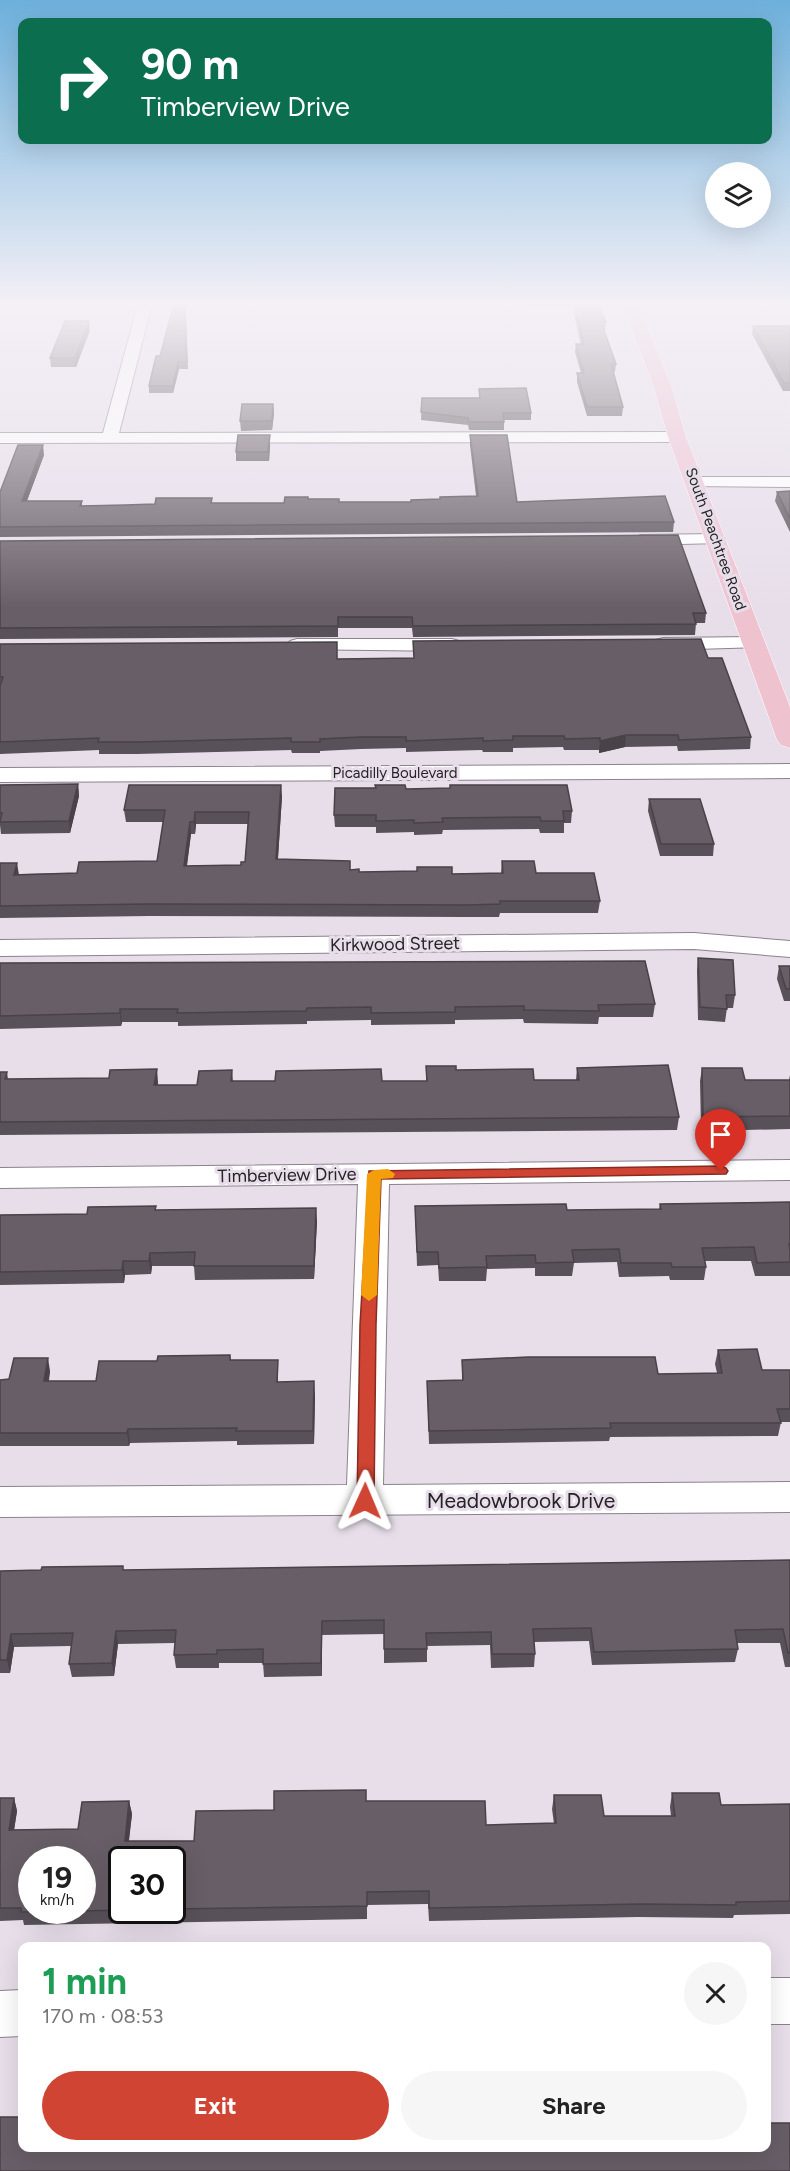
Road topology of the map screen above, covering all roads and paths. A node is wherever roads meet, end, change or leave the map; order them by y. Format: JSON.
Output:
{"nodes":[{"id":1,"x":119,"y":405,"type":"edge"},
{"id":2,"x":668,"y":405,"type":"edge"},
{"id":3,"x":677,"y":437,"type":"junction"},
{"id":4,"x":0,"y":438,"type":"edge"},
{"id":5,"x":110,"y":438,"type":"junction"},
{"id":6,"x":696,"y":482,"type":"junction"},
{"id":7,"x":790,"y":482,"type":"edge"},
{"id":8,"x":716,"y":538,"type":"junction"},
{"id":9,"x":618,"y":540,"type":"edge"},
{"id":10,"x":754,"y":643,"type":"junction"},
{"id":11,"x":645,"y":644,"type":"edge"},
{"id":12,"x":275,"y":645,"type":"edge"},
{"id":13,"x":478,"y":645,"type":"edge"},
{"id":14,"x":790,"y":740,"type":"edge"},
{"id":15,"x":790,"y":771,"type":"edge"},
{"id":16,"x":0,"y":775,"type":"edge"},
{"id":17,"x":0,"y":948,"type":"edge"},
{"id":18,"x":790,"y":949,"type":"edge"},
{"id":19,"x":790,"y":1170,"type":"edge"},
{"id":20,"x":374,"y":1174,"type":"junction"},
{"id":21,"x":0,"y":1178,"type":"edge"},
{"id":22,"x":790,"y":1497,"type":"edge"},
{"id":23,"x":365,"y":1501,"type":"junction"},
{"id":24,"x":0,"y":1502,"type":"edge"},
{"id":25,"x":771,"y":2001,"type":"edge"},
{"id":26,"x":790,"y":2001,"type":"edge"},
{"id":27,"x":18,"y":2013,"type":"edge"},
{"id":28,"x":0,"y":2014,"type":"edge"}],
"edges":[{"from":1,"to":5,"type":"street"},
{"from":2,"to":3,"type":"main road","name":"South Peachtree Road"},
{"from":3,"to":5,"type":"street"},
{"from":3,"to":6,"type":"main road","name":"South Peachtree Road"},
{"from":4,"to":5,"type":"street"},
{"from":6,"to":7,"type":"street"},
{"from":6,"to":8,"type":"main road","name":"South Peachtree Road"},
{"from":8,"to":9,"type":"street"},
{"from":8,"to":10,"type":"main road","name":"South Peachtree Road"},
{"from":10,"to":11,"type":"street"},
{"from":10,"to":14,"type":"main road","name":"South Peachtree Road"},
{"from":12,"to":13,"type":"street"},
{"from":15,"to":16,"type":"street","name":"Picadilly Boulevard"},
{"from":17,"to":18,"type":"street","name":"Kirkwood Street"},
{"from":19,"to":20,"type":"street","name":"Timberview Drive"},
{"from":20,"to":21,"type":"street","name":"Timberview Drive"},
{"from":20,"to":23,"type":"street"},
{"from":22,"to":23,"type":"street","name":"Meadowbrook Drive"},
{"from":23,"to":24,"type":"street","name":"Meadowbrook Drive"},
{"from":25,"to":26,"type":"street"},
{"from":27,"to":28,"type":"street"}]}
